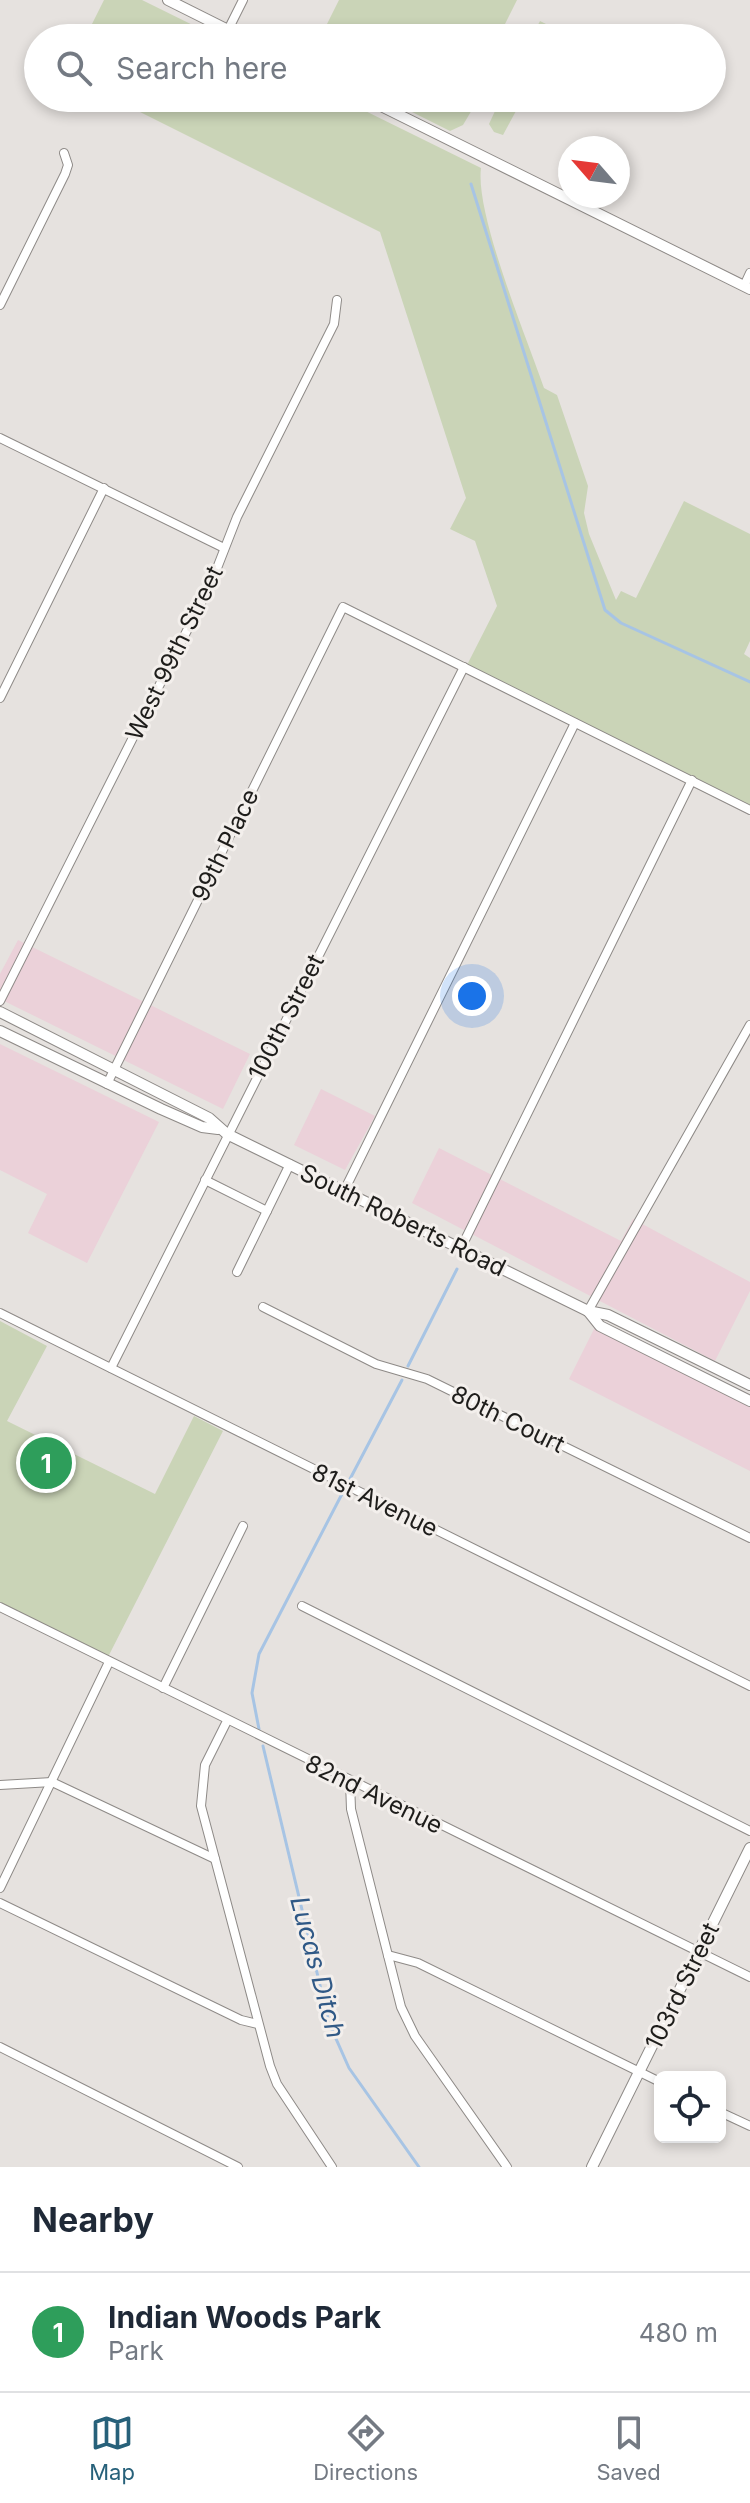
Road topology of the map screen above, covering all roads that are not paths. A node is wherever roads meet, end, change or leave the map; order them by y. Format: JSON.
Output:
{"nodes":[{"id":1,"x":168,"y":0,"type":"edge"},
{"id":2,"x":243,"y":0,"type":"edge"},
{"id":3,"x":216,"y":24,"type":"edge"},
{"id":4,"x":231,"y":24,"type":"edge"},
{"id":5,"x":393,"y":112,"type":"edge"},
{"id":6,"x":64,"y":153,"type":"dead end"},
{"id":7,"x":750,"y":273,"type":"edge"},
{"id":8,"x":747,"y":288,"type":"edge"},
{"id":9,"x":337,"y":300,"type":"dead end"},
{"id":10,"x":0,"y":305,"type":"edge"},
{"id":11,"x":0,"y":438,"type":"edge"},
{"id":12,"x":104,"y":488,"type":"junction"},
{"id":13,"x":224,"y":548,"type":"junction"},
{"id":14,"x":464,"y":667,"type":"junction"},
{"id":15,"x":0,"y":698,"type":"edge"},
{"id":16,"x":575,"y":723,"type":"junction"},
{"id":17,"x":692,"y":780,"type":"junction"},
{"id":18,"x":750,"y":810,"type":"edge"},
{"id":19,"x":0,"y":1001,"type":"edge"},
{"id":20,"x":0,"y":1012,"type":"edge"},
{"id":21,"x":750,"y":1025,"type":"edge"},
{"id":22,"x":0,"y":1031,"type":"edge"},
{"id":23,"x":114,"y":1068,"type":"junction"},
{"id":24,"x":107,"y":1084,"type":"junction"},
{"id":25,"x":222,"y":1131,"type":"junction"},
{"id":26,"x":290,"y":1164,"type":"junction"},
{"id":27,"x":205,"y":1180,"type":"junction"},
{"id":28,"x":344,"y":1191,"type":"junction"},
{"id":29,"x":267,"y":1211,"type":"junction"},
{"id":30,"x":461,"y":1248,"type":"junction"},
{"id":31,"x":237,"y":1272,"type":"dead end"},
{"id":32,"x":263,"y":1307,"type":"dead end"},
{"id":33,"x":588,"y":1311,"type":"junction"},
{"id":34,"x":0,"y":1313,"type":"edge"},
{"id":35,"x":111,"y":1368,"type":"junction"},
{"id":36,"x":750,"y":1385,"type":"edge"},
{"id":37,"x":750,"y":1401,"type":"edge"},
{"id":38,"x":243,"y":1526,"type":"dead end"},
{"id":39,"x":750,"y":1538,"type":"edge"},
{"id":40,"x":302,"y":1606,"type":"dead end"},
{"id":41,"x":0,"y":1607,"type":"edge"},
{"id":42,"x":109,"y":1662,"type":"junction"},
{"id":43,"x":750,"y":1686,"type":"edge"},
{"id":44,"x":163,"y":1688,"type":"junction"},
{"id":45,"x":227,"y":1721,"type":"junction"},
{"id":46,"x":52,"y":1782,"type":"junction"},
{"id":47,"x":350,"y":1782,"type":"junction"},
{"id":48,"x":0,"y":1785,"type":"edge"},
{"id":49,"x":750,"y":1831,"type":"edge"},
{"id":50,"x":750,"y":1848,"type":"edge"},
{"id":51,"x":215,"y":1859,"type":"junction"},
{"id":52,"x":0,"y":1888,"type":"edge"},
{"id":53,"x":0,"y":1903,"type":"edge"},
{"id":54,"x":699,"y":1952,"type":"junction"},
{"id":55,"x":388,"y":1955,"type":"junction"},
{"id":56,"x":750,"y":1977,"type":"edge"},
{"id":57,"x":258,"y":2024,"type":"junction"},
{"id":58,"x":0,"y":2047,"type":"edge"},
{"id":59,"x":639,"y":2072,"type":"junction"},
{"id":60,"x":654,"y":2079,"type":"edge"},
{"id":61,"x":726,"y":2115,"type":"edge"},
{"id":62,"x":750,"y":2126,"type":"edge"},
{"id":63,"x":238,"y":2167,"type":"edge"},
{"id":64,"x":332,"y":2167,"type":"edge"},
{"id":65,"x":507,"y":2167,"type":"edge"},
{"id":66,"x":592,"y":2167,"type":"edge"}],
"edges":[{"from":1,"to":3,"type":"street"},
{"from":2,"to":4,"type":"street"},
{"from":5,"to":8,"type":"street"},
{"from":6,"to":10,"type":"street"},
{"from":7,"to":8,"type":"street"},
{"from":9,"to":13,"type":"street","name":"West 99th Street"},
{"from":11,"to":12,"type":"street"},
{"from":12,"to":13,"type":"street"},
{"from":12,"to":15,"type":"street"},
{"from":13,"to":19,"type":"street","name":"West 99th Street"},
{"from":14,"to":16,"type":"street"},
{"from":14,"to":23,"type":"street","name":"99th Place"},
{"from":14,"to":25,"type":"street","name":"100th Street"},
{"from":16,"to":17,"type":"street"},
{"from":16,"to":28,"type":"street"},
{"from":17,"to":18,"type":"street"},
{"from":17,"to":30,"type":"street"},
{"from":20,"to":23,"type":"street","name":"South Roberts Road"},
{"from":21,"to":33,"type":"street"},
{"from":22,"to":24,"type":"street","name":"South Roberts Road"},
{"from":23,"to":24,"type":"street","name":"99th Place"},
{"from":23,"to":25,"type":"street","name":"South Roberts Road"},
{"from":24,"to":25,"type":"street","name":"South Roberts Road"},
{"from":25,"to":26,"type":"street","name":"South Roberts Road"},
{"from":25,"to":27,"type":"street","name":"100th Street"},
{"from":26,"to":28,"type":"street","name":"South Roberts Road"},
{"from":26,"to":29,"type":"street"},
{"from":27,"to":29,"type":"street"},
{"from":27,"to":35,"type":"street","name":"100th Street"},
{"from":28,"to":30,"type":"street","name":"South Roberts Road"},
{"from":29,"to":31,"type":"street"},
{"from":30,"to":33,"type":"street","name":"South Roberts Road"},
{"from":32,"to":39,"type":"street","name":"80th Court"},
{"from":33,"to":36,"type":"street","name":"South Roberts Road"},
{"from":33,"to":37,"type":"street","name":"South Roberts Road"},
{"from":34,"to":35,"type":"street","name":"81st Avenue"},
{"from":35,"to":43,"type":"street","name":"81st Avenue"},
{"from":38,"to":44,"type":"street"},
{"from":40,"to":49,"type":"street"},
{"from":41,"to":42,"type":"street","name":"82nd Avenue"},
{"from":42,"to":44,"type":"street","name":"82nd Avenue"},
{"from":42,"to":46,"type":"street"},
{"from":44,"to":45,"type":"street","name":"82nd Avenue"},
{"from":45,"to":47,"type":"street","name":"82nd Avenue"},
{"from":45,"to":51,"type":"street"},
{"from":46,"to":48,"type":"street"},
{"from":46,"to":51,"type":"street"},
{"from":46,"to":52,"type":"street"},
{"from":47,"to":54,"type":"street","name":"82nd Avenue"},
{"from":47,"to":55,"type":"street"},
{"from":50,"to":54,"type":"street","name":"103rd Street"},
{"from":51,"to":57,"type":"street"},
{"from":53,"to":57,"type":"street"},
{"from":54,"to":56,"type":"street","name":"82nd Avenue"},
{"from":54,"to":59,"type":"street","name":"103rd Street"},
{"from":55,"to":59,"type":"street"},
{"from":55,"to":65,"type":"street"},
{"from":57,"to":64,"type":"street"},
{"from":58,"to":63,"type":"street"},
{"from":59,"to":60,"type":"street"},
{"from":59,"to":66,"type":"street","name":"103rd Street"},
{"from":61,"to":62,"type":"street"}]}
